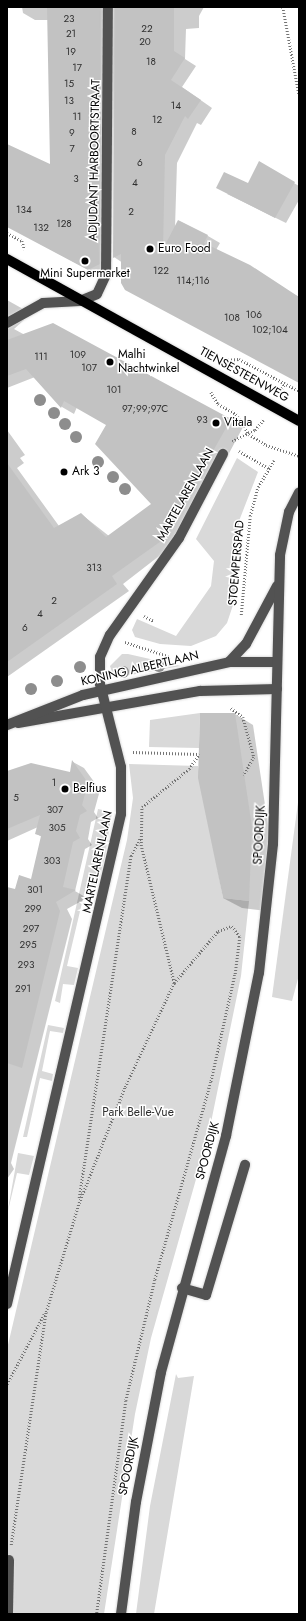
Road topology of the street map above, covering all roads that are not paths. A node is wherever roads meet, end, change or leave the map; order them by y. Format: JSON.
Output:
{"nodes":[{"id":1,"x":108,"y":7,"type":"edge"},
{"id":2,"x":7,"y":259,"type":"edge"},
{"id":3,"x":80,"y":301,"type":"junction"},
{"id":4,"x":7,"y":324,"type":"edge"},
{"id":5,"x":299,"y":421,"type":"edge"},
{"id":6,"x":223,"y":454,"type":"dead end"},
{"id":7,"x":299,"y":492,"type":"edge"},
{"id":8,"x":278,"y":584,"type":"junction"},
{"id":9,"x":229,"y":662,"type":"junction"},
{"id":10,"x":277,"y":662,"type":"junction"},
{"id":11,"x":277,"y":689,"type":"junction"},
{"id":12,"x":102,"y":692,"type":"junction"},
{"id":13,"x":106,"y":709,"type":"junction"},
{"id":14,"x":10,"y":724,"type":"edge"},
{"id":15,"x":245,"y":1166,"type":"dead end"},
{"id":16,"x":182,"y":1288,"type":"junction"},
{"id":17,"x":7,"y":1304,"type":"edge"},
{"id":18,"x":9,"y":1560,"type":"road end"},
{"id":19,"x":8,"y":1614,"type":"edge"},
{"id":20,"x":121,"y":1614,"type":"edge"}],
"edges":[{"from":1,"to":3,"type":"street","name":"ADJUDANT HARBOORTSTRAAT"},
{"from":2,"to":3,"type":"main road","name":"TIENSESTEENWEG"},
{"from":3,"to":4,"type":"street"},
{"from":3,"to":5,"type":"main road","name":"TIENSESTEENWEG"},
{"from":6,"to":12,"type":"street","name":"MARTELARENLAAN"},
{"from":7,"to":8,"type":"street"},
{"from":8,"to":9,"type":"street"},
{"from":8,"to":10,"type":"street"},
{"from":9,"to":10,"type":"street","name":"KONING ALBERTLAAN"},
{"from":9,"to":12,"type":"street","name":"KONING ALBERTLAAN"},
{"from":10,"to":11,"type":"street"},
{"from":11,"to":13,"type":"street","name":"KONING ALBERTLAAN"},
{"from":11,"to":16,"type":"street","name":"SPOORDIJK"},
{"from":12,"to":13,"type":"street","name":"MARTELARENLAAN"},
{"from":12,"to":14,"type":"street","name":"KONING ALBERTLAAN"},
{"from":13,"to":14,"type":"street","name":"KONING ALBERTLAAN"},
{"from":13,"to":17,"type":"street","name":"MARTELARENLAAN"},
{"from":15,"to":16,"type":"street"},
{"from":16,"to":20,"type":"street","name":"SPOORDIJK"},
{"from":18,"to":19,"type":"street"}]}
